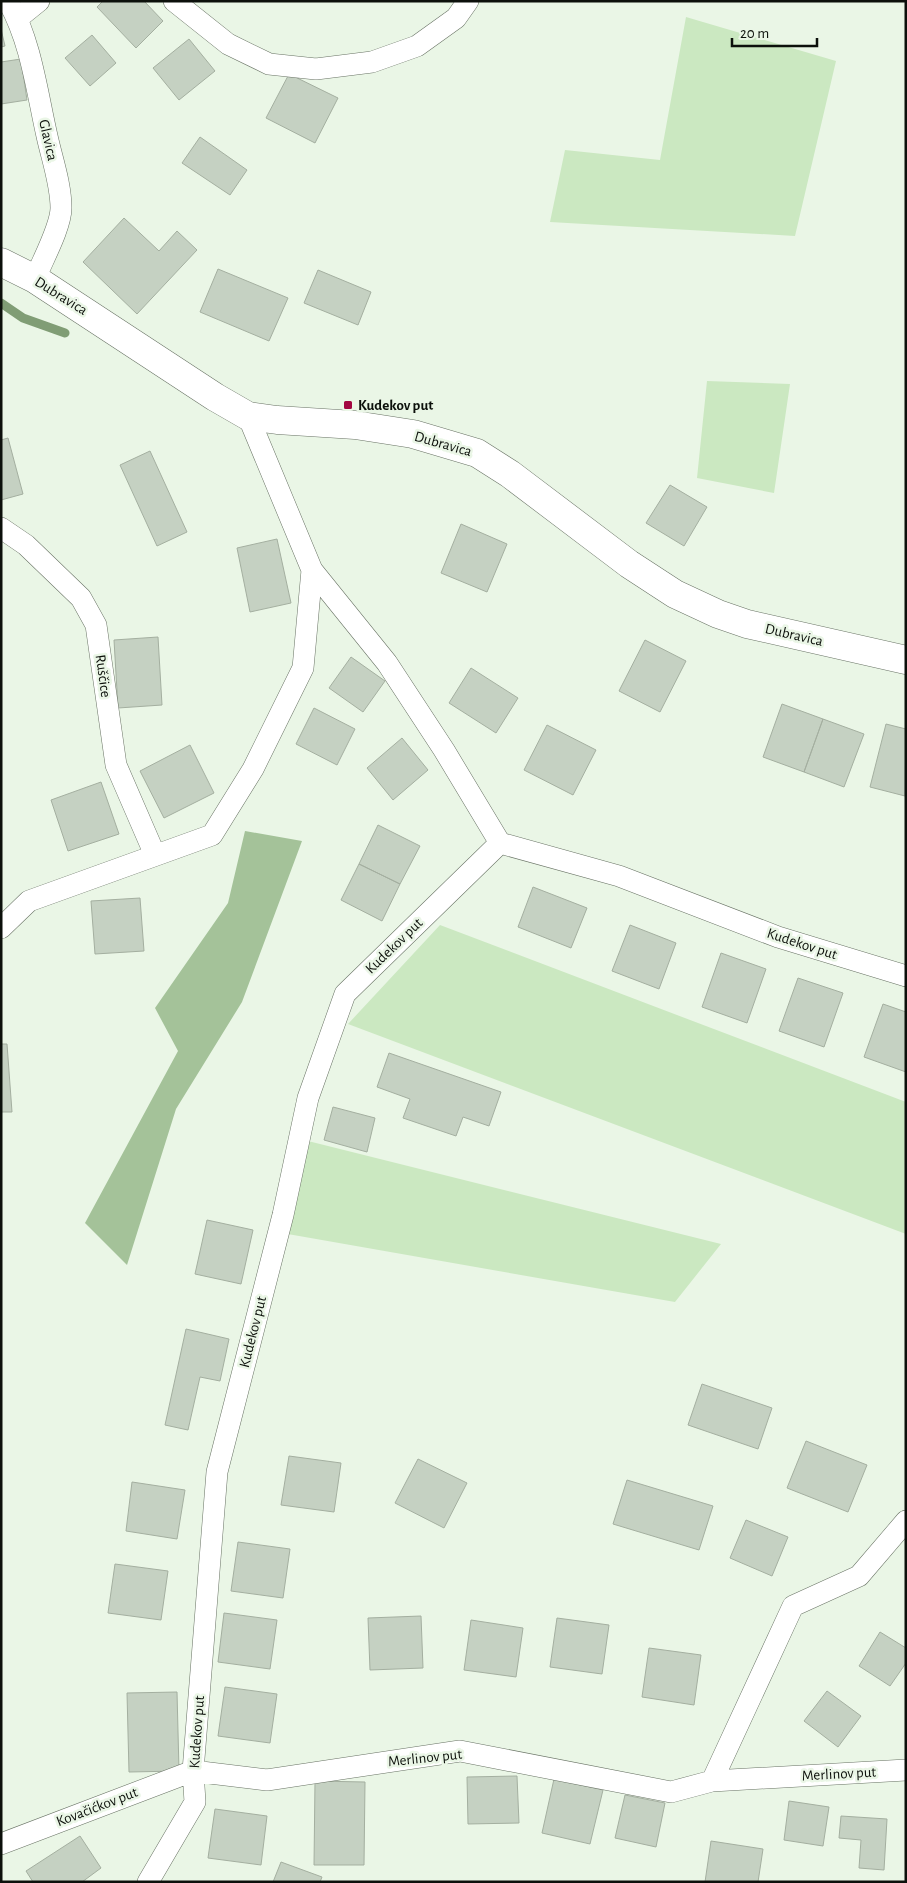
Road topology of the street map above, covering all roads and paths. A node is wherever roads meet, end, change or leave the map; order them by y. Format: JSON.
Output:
{"nodes":[{"id":1,"x":39,"y":1,"type":"edge"},
{"id":2,"x":174,"y":1,"type":"edge"},
{"id":3,"x":468,"y":1,"type":"edge"},
{"id":4,"x":13,"y":9,"type":"edge"},
{"id":5,"x":1,"y":262,"type":"edge"},
{"id":6,"x":35,"y":279,"type":"junction"},
{"id":7,"x":248,"y":416,"type":"junction"},
{"id":8,"x":1,"y":528,"type":"edge"},
{"id":9,"x":312,"y":570,"type":"junction"},
{"id":10,"x":906,"y":660,"type":"edge"},
{"id":11,"x":500,"y":843,"type":"junction"},
{"id":12,"x":155,"y":856,"type":"junction"},
{"id":13,"x":1,"y":928,"type":"edge"},
{"id":14,"x":906,"y":976,"type":"edge"},
{"id":15,"x":906,"y":1521,"type":"edge"},
{"id":16,"x":193,"y":1770,"type":"junction"},
{"id":17,"x":906,"y":1770,"type":"edge"},
{"id":18,"x":712,"y":1781,"type":"junction"},
{"id":19,"x":1,"y":1844,"type":"edge"},
{"id":20,"x":148,"y":1882,"type":"edge"}],
"edges":[{"from":1,"to":4,"type":"street"},
{"from":2,"to":3,"type":"street"},
{"from":4,"to":6,"type":"street","name":"Glavica"},
{"from":5,"to":6,"type":"street","name":"Dubravica"},
{"from":6,"to":7,"type":"street","name":"Dubravica"},
{"from":7,"to":9,"type":"street"},
{"from":7,"to":10,"type":"street","name":"Dubravica"},
{"from":8,"to":12,"type":"street","name":"Ruščice"},
{"from":9,"to":11,"type":"street"},
{"from":9,"to":12,"type":"street"},
{"from":11,"to":14,"type":"street","name":"Kudekov put"},
{"from":11,"to":16,"type":"street","name":"Kudekov put"},
{"from":12,"to":13,"type":"street"},
{"from":15,"to":18,"type":"street"},
{"from":16,"to":18,"type":"street","name":"Merlinov put"},
{"from":16,"to":19,"type":"street","name":"Kovačićkov put"},
{"from":16,"to":20,"type":"street","name":"Kudekov put"},
{"from":17,"to":18,"type":"street","name":"Merlinov put"}]}
